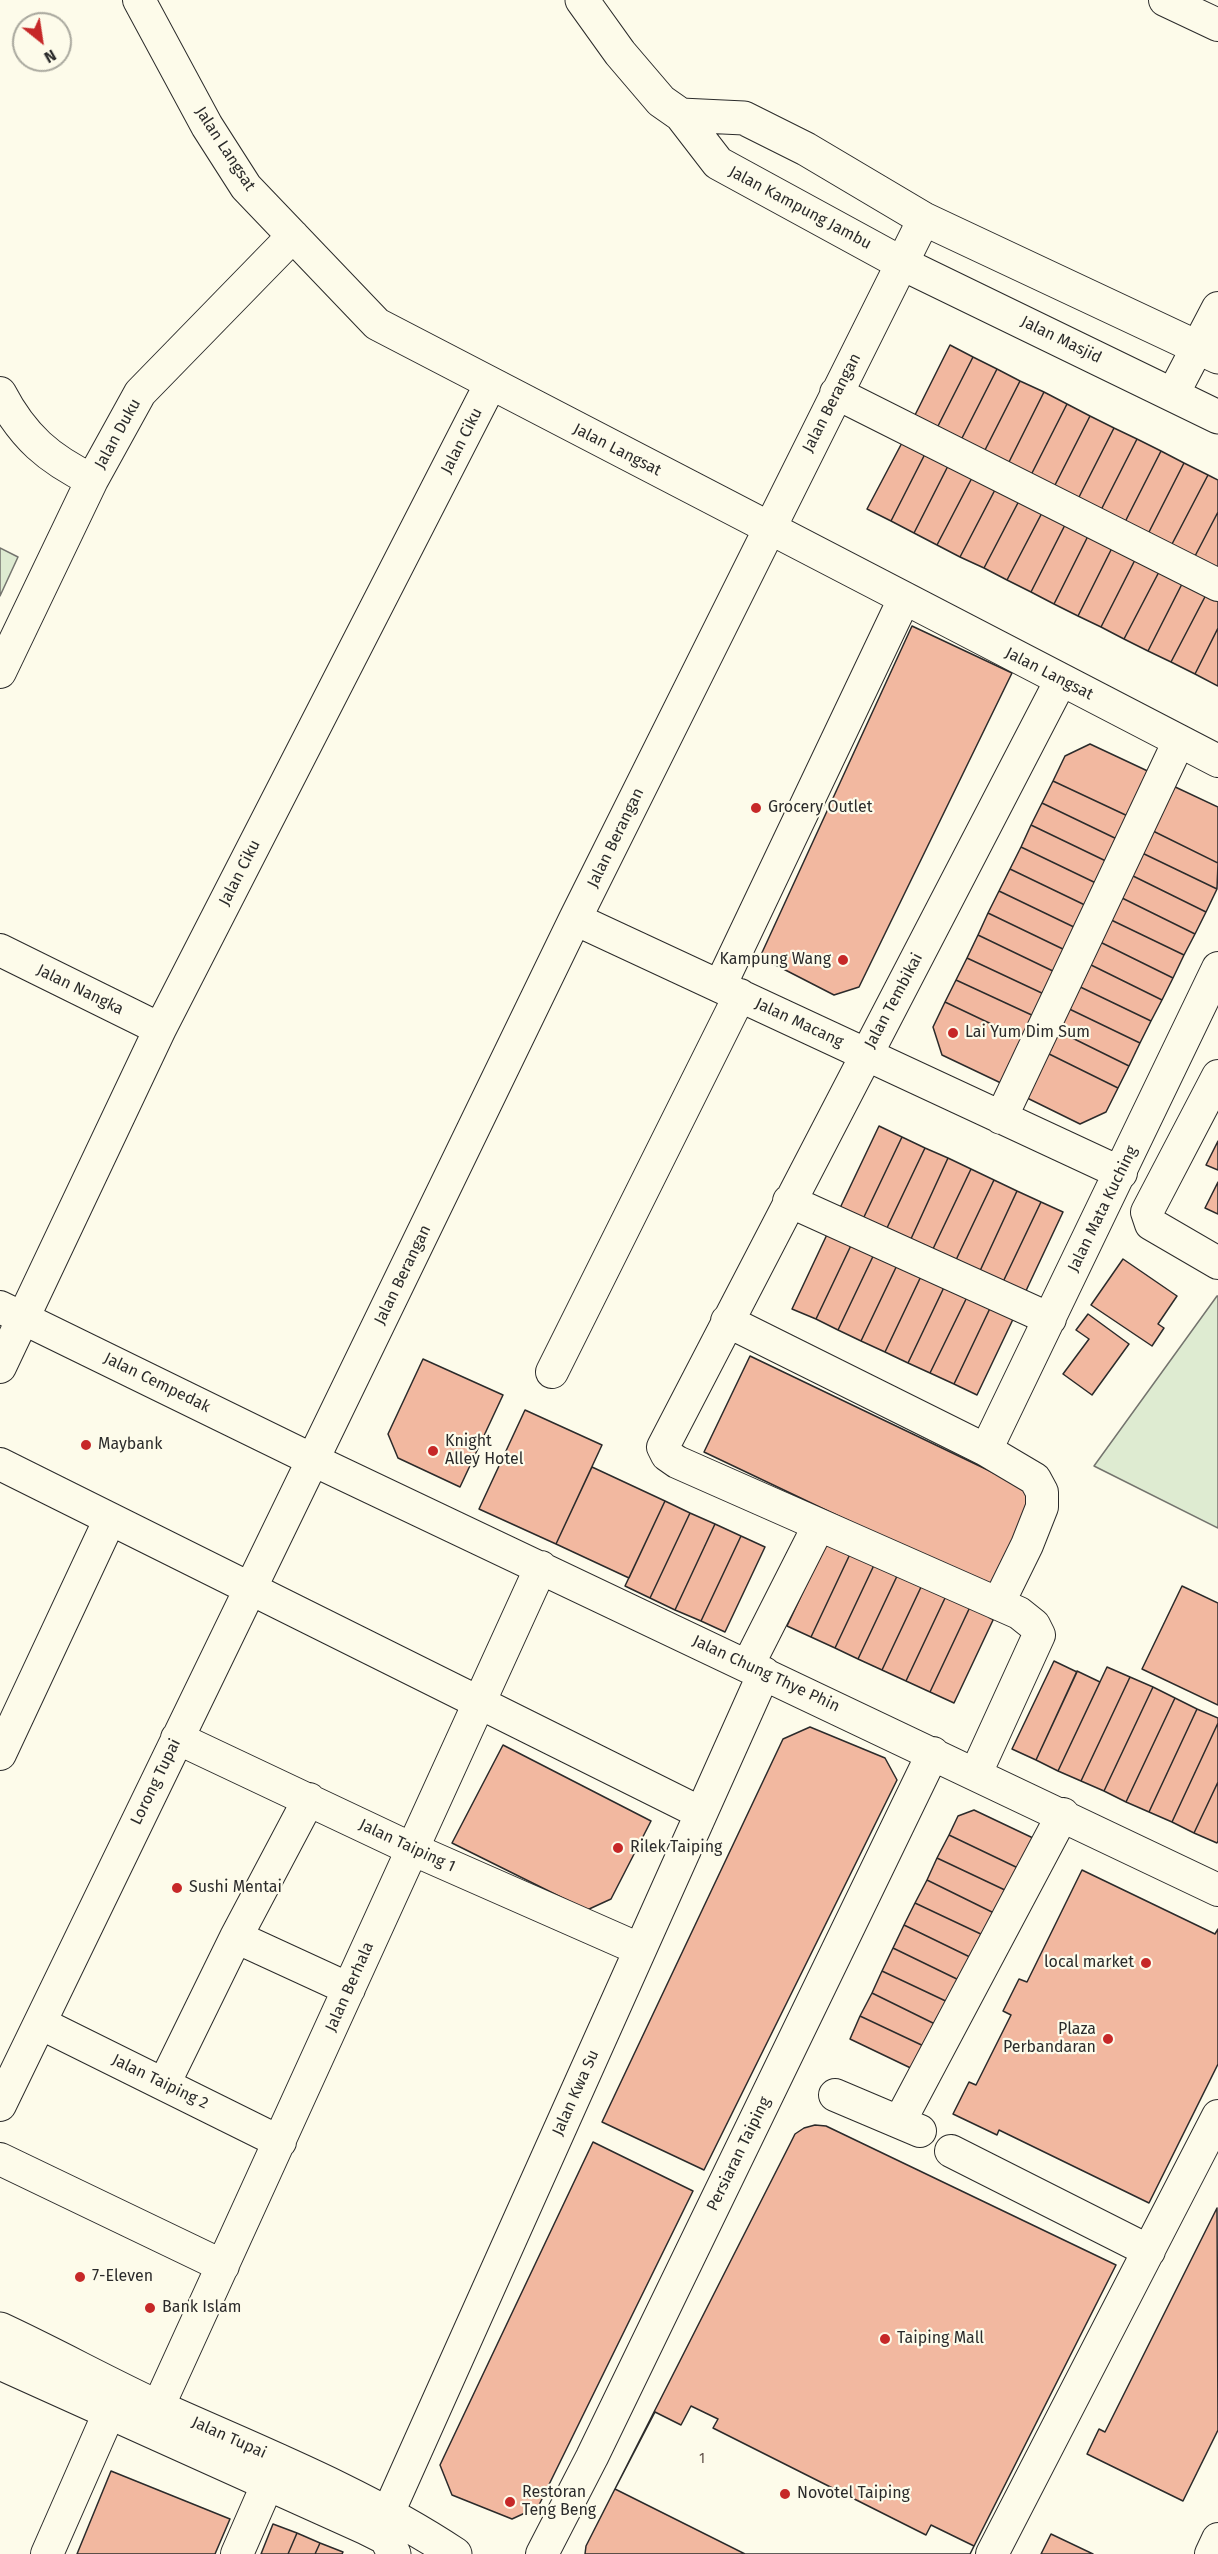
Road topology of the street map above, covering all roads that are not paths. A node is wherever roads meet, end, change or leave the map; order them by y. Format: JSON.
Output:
{"nodes":[{"id":1,"x":139,"y":0,"type":"edge"},
{"id":2,"x":582,"y":0,"type":"edge"},
{"id":3,"x":1165,"y":0,"type":"edge"},
{"id":4,"x":1218,"y":26,"type":"edge"},
{"id":5,"x":681,"y":116,"type":"junction"},
{"id":6,"x":924,"y":219,"type":"junction"},
{"id":7,"x":294,"y":236,"type":"junction"},
{"id":8,"x":903,"y":264,"type":"junction"},
{"id":9,"x":1218,"y":308,"type":"edge"},
{"id":10,"x":1208,"y":352,"type":"edge"},
{"id":11,"x":490,"y":385,"type":"junction"},
{"id":12,"x":0,"y":393,"type":"edge"},
{"id":13,"x":836,"y":393,"type":"junction"},
{"id":14,"x":1173,"y":394,"type":"junction"},
{"id":15,"x":1218,"y":417,"type":"edge"},
{"id":16,"x":92,"y":480,"type":"junction"},
{"id":17,"x":770,"y":529,"type":"junction"},
{"id":18,"x":1218,"y":585,"type":"edge"},
{"id":19,"x":904,"y":599,"type":"junction"},
{"id":20,"x":0,"y":672,"type":"edge"},
{"id":21,"x":1061,"y":680,"type":"junction"},
{"id":22,"x":1179,"y":741,"type":"junction"},
{"id":23,"x":1218,"y":761,"type":"edge"},
{"id":24,"x":575,"y":919,"type":"junction"},
{"id":25,"x":0,"y":950,"type":"edge"},
{"id":26,"x":1218,"y":970,"type":"edge"},
{"id":27,"x":730,"y":991,"type":"junction"},
{"id":28,"x":1209,"y":1008,"type":"edge"},
{"id":29,"x":160,"y":1029,"type":"junction"},
{"id":30,"x":866,"y":1054,"type":"junction"},
{"id":31,"x":1218,"y":1076,"type":"edge"},
{"id":32,"x":1001,"y":1118,"type":"junction"},
{"id":33,"x":1121,"y":1173,"type":"junction"},
{"id":34,"x":789,"y":1201,"type":"junction"},
{"id":35,"x":1218,"y":1263,"type":"edge"},
{"id":36,"x":11,"y":1312,"type":"edge"},
{"id":37,"x":1050,"y":1319,"type":"junction"},
{"id":38,"x":727,"y":1321,"type":"junction"},
{"id":39,"x":0,"y":1367,"type":"edge"},
{"id":40,"x":552,"y":1372,"type":"dead end"},
{"id":41,"x":986,"y":1450,"type":"junction"},
{"id":42,"x":314,"y":1460,"type":"junction"},
{"id":43,"x":0,"y":1464,"type":"edge"},
{"id":44,"x":110,"y":1519,"type":"junction"},
{"id":45,"x":819,"y":1524,"type":"junction"},
{"id":46,"x":541,"y":1567,"type":"junction"},
{"id":47,"x":250,"y":1589,"type":"junction"},
{"id":48,"x":999,"y":1604,"type":"junction"},
{"id":49,"x":756,"y":1669,"type":"junction"},
{"id":50,"x":479,"y":1702,"type":"junction"},
{"id":51,"x":177,"y":1738,"type":"junction"},
{"id":52,"x":933,"y":1753,"type":"junction"},
{"id":53,"x":0,"y":1754,"type":"edge"},
{"id":54,"x":976,"y":1773,"type":"junction"},
{"id":55,"x":309,"y":1800,"type":"junction"},
{"id":56,"x":701,"y":1813,"type":"junction"},
{"id":57,"x":1063,"y":1814,"type":"junction"},
{"id":58,"x":412,"y":1850,"type":"junction"},
{"id":59,"x":1218,"y":1890,"type":"edge"},
{"id":60,"x":236,"y":1937,"type":"junction"},
{"id":61,"x":639,"y":1949,"type":"junction"},
{"id":62,"x":349,"y":1989,"type":"junction"},
{"id":63,"x":40,"y":2023,"type":"junction"},
{"id":64,"x":164,"y":2084,"type":"junction"},
{"id":65,"x":835,"y":2095,"type":"dead end"},
{"id":66,"x":0,"y":2105,"type":"edge"},
{"id":67,"x":1218,"y":2116,"type":"edge"},
{"id":68,"x":280,"y":2142,"type":"junction"},
{"id":69,"x":951,"y":2151,"type":"dead end"},
{"id":70,"x":0,"y":2159,"type":"edge"},
{"id":71,"x":1149,"y":2250,"type":"junction"},
{"id":72,"x":223,"y":2266,"type":"junction"},
{"id":73,"x":0,"y":2329,"type":"edge"},
{"id":74,"x":0,"y":2363,"type":"edge"},
{"id":75,"x":158,"y":2406,"type":"junction"},
{"id":76,"x":110,"y":2413,"type":"junction"},
{"id":77,"x":273,"y":2472,"type":"junction"},
{"id":78,"x":390,"y":2535,"type":"edge"},
{"id":79,"x":1218,"y":2540,"type":"edge"},
{"id":80,"x":47,"y":2554,"type":"edge"},
{"id":81,"x":237,"y":2554,"type":"edge"},
{"id":82,"x":455,"y":2554,"type":"edge"},
{"id":83,"x":542,"y":2554,"type":"edge"},
{"id":84,"x":992,"y":2554,"type":"edge"},
{"id":85,"x":1211,"y":2554,"type":"edge"}],
"edges":[{"from":1,"to":7,"type":"street","name":"Jalan Langsat"},
{"from":2,"to":5,"type":"main road","name":"Jalan Kampung Jambu"},
{"from":3,"to":4,"type":"street"},
{"from":5,"to":6,"type":"main road"},
{"from":5,"to":8,"type":"main road","name":"Jalan Kampung Jambu"},
{"from":6,"to":8,"type":"street","name":"Jalan Berangan"},
{"from":6,"to":10,"type":"main road"},
{"from":7,"to":11,"type":"street","name":"Jalan Langsat"},
{"from":7,"to":16,"type":"street","name":"Jalan Duku"},
{"from":8,"to":13,"type":"street","name":"Jalan Berangan"},
{"from":8,"to":14,"type":"main road","name":"Jalan Masjid"},
{"from":9,"to":10,"type":"street"},
{"from":10,"to":14,"type":"street"},
{"from":11,"to":17,"type":"street","name":"Jalan Langsat"},
{"from":11,"to":29,"type":"street","name":"Jalan Ciku"},
{"from":12,"to":16,"type":"street"},
{"from":13,"to":17,"type":"street","name":"Jalan Berangan"},
{"from":13,"to":18,"type":"street"},
{"from":14,"to":15,"type":"main road","name":"Jalan Masjid"},
{"from":16,"to":20,"type":"street","name":"Jalan Duku"},
{"from":17,"to":19,"type":"street","name":"Jalan Langsat"},
{"from":17,"to":24,"type":"street","name":"Jalan Berangan"},
{"from":19,"to":21,"type":"street","name":"Jalan Langsat"},
{"from":19,"to":27,"type":"street"},
{"from":21,"to":22,"type":"street","name":"Jalan Langsat"},
{"from":21,"to":30,"type":"street","name":"Jalan Tembikai"},
{"from":22,"to":23,"type":"street","name":"Jalan Langsat"},
{"from":22,"to":32,"type":"street"},
{"from":24,"to":27,"type":"street","name":"Jalan Macang"},
{"from":24,"to":42,"type":"street","name":"Jalan Berangan"},
{"from":25,"to":29,"type":"street","name":"Jalan Nangka"},
{"from":26,"to":28,"type":"street","name":"Jalan Mata Kuching"},
{"from":27,"to":30,"type":"street","name":"Jalan Macang"},
{"from":27,"to":40,"type":"street"},
{"from":28,"to":33,"type":"street","name":"Jalan Mata Kuching"},
{"from":29,"to":36,"type":"street","name":"Jalan Ciku"},
{"from":30,"to":32,"type":"street","name":"Jalan Macang"},
{"from":30,"to":34,"type":"street","name":"Jalan Tembikai"},
{"from":31,"to":35,"type":"street"},
{"from":32,"to":33,"type":"street","name":"Jalan Macang"},
{"from":33,"to":37,"type":"street","name":"Jalan Mata Kuching"},
{"from":34,"to":37,"type":"street"},
{"from":34,"to":38,"type":"street","name":"Jalan Tembikai"},
{"from":36,"to":39,"type":"street","name":"Jalan Ciku"},
{"from":36,"to":42,"type":"street","name":"Jalan Cempedak"},
{"from":37,"to":41,"type":"street","name":"Jalan Mata Kuching"},
{"from":38,"to":41,"type":"street"},
{"from":38,"to":45,"type":"street","name":"Jalan Tembikai"},
{"from":41,"to":48,"type":"street"},
{"from":42,"to":46,"type":"street","name":"Jalan Chung Thye Phin"},
{"from":42,"to":47,"type":"street","name":"Lorong Tupai"},
{"from":43,"to":44,"type":"street"},
{"from":44,"to":47,"type":"street"},
{"from":44,"to":53,"type":"street"},
{"from":45,"to":48,"type":"street"},
{"from":45,"to":49,"type":"street","name":"Jalan Kwa Su"},
{"from":46,"to":49,"type":"street","name":"Jalan Chung Thye Phin"},
{"from":46,"to":50,"type":"street","name":"Jalan Berhala"},
{"from":47,"to":50,"type":"street"},
{"from":47,"to":51,"type":"street","name":"Lorong Tupai"},
{"from":48,"to":54,"type":"street"},
{"from":49,"to":52,"type":"street","name":"Jalan Chung Thye Phin"},
{"from":49,"to":56,"type":"street","name":"Jalan Kwa Su"},
{"from":50,"to":56,"type":"street"},
{"from":50,"to":58,"type":"street","name":"Jalan Berhala"},
{"from":51,"to":55,"type":"street","name":"Jalan Taiping 1"},
{"from":51,"to":63,"type":"street","name":"Lorong Tupai"},
{"from":52,"to":54,"type":"street","name":"Jalan Chung Thye Phin"},
{"from":52,"to":83,"type":"street","name":"Persiaran Taiping"},
{"from":54,"to":57,"type":"street","name":"Jalan Chung Thye Phin"},
{"from":55,"to":58,"type":"street","name":"Jalan Taiping 1"},
{"from":55,"to":60,"type":"street"},
{"from":56,"to":61,"type":"street","name":"Jalan Kwa Su"},
{"from":57,"to":59,"type":"street","name":"Jalan Chung Thye Phin"},
{"from":57,"to":65,"type":"street"},
{"from":58,"to":61,"type":"street","name":"Jalan Taiping 1"},
{"from":58,"to":62,"type":"street","name":"Jalan Berhala"},
{"from":60,"to":62,"type":"street"},
{"from":60,"to":64,"type":"street"},
{"from":61,"to":78,"type":"street","name":"Jalan Kwa Su"},
{"from":62,"to":68,"type":"street","name":"Jalan Berhala"},
{"from":63,"to":64,"type":"street","name":"Jalan Taiping 2"},
{"from":63,"to":66,"type":"street","name":"Lorong Tupai"},
{"from":64,"to":68,"type":"street","name":"Jalan Taiping 2"},
{"from":67,"to":71,"type":"street"},
{"from":68,"to":72,"type":"street","name":"Jalan Berhala"},
{"from":69,"to":71,"type":"street"},
{"from":70,"to":72,"type":"street"},
{"from":71,"to":84,"type":"street"},
{"from":72,"to":75,"type":"street","name":"Jalan Berhala"},
{"from":73,"to":75,"type":"main road","name":"Jalan Tupai"},
{"from":74,"to":76,"type":"main road","name":"Jalan Tupai"},
{"from":75,"to":77,"type":"main road","name":"Jalan Tupai"},
{"from":76,"to":77,"type":"main road","name":"Jalan Tupai"},
{"from":76,"to":80,"type":"street"},
{"from":77,"to":78,"type":"main road","name":"Jalan Tupai"},
{"from":77,"to":81,"type":"street"},
{"from":78,"to":82,"type":"main road","name":"Jalan Tupai"},
{"from":79,"to":85,"type":"street"}]}
